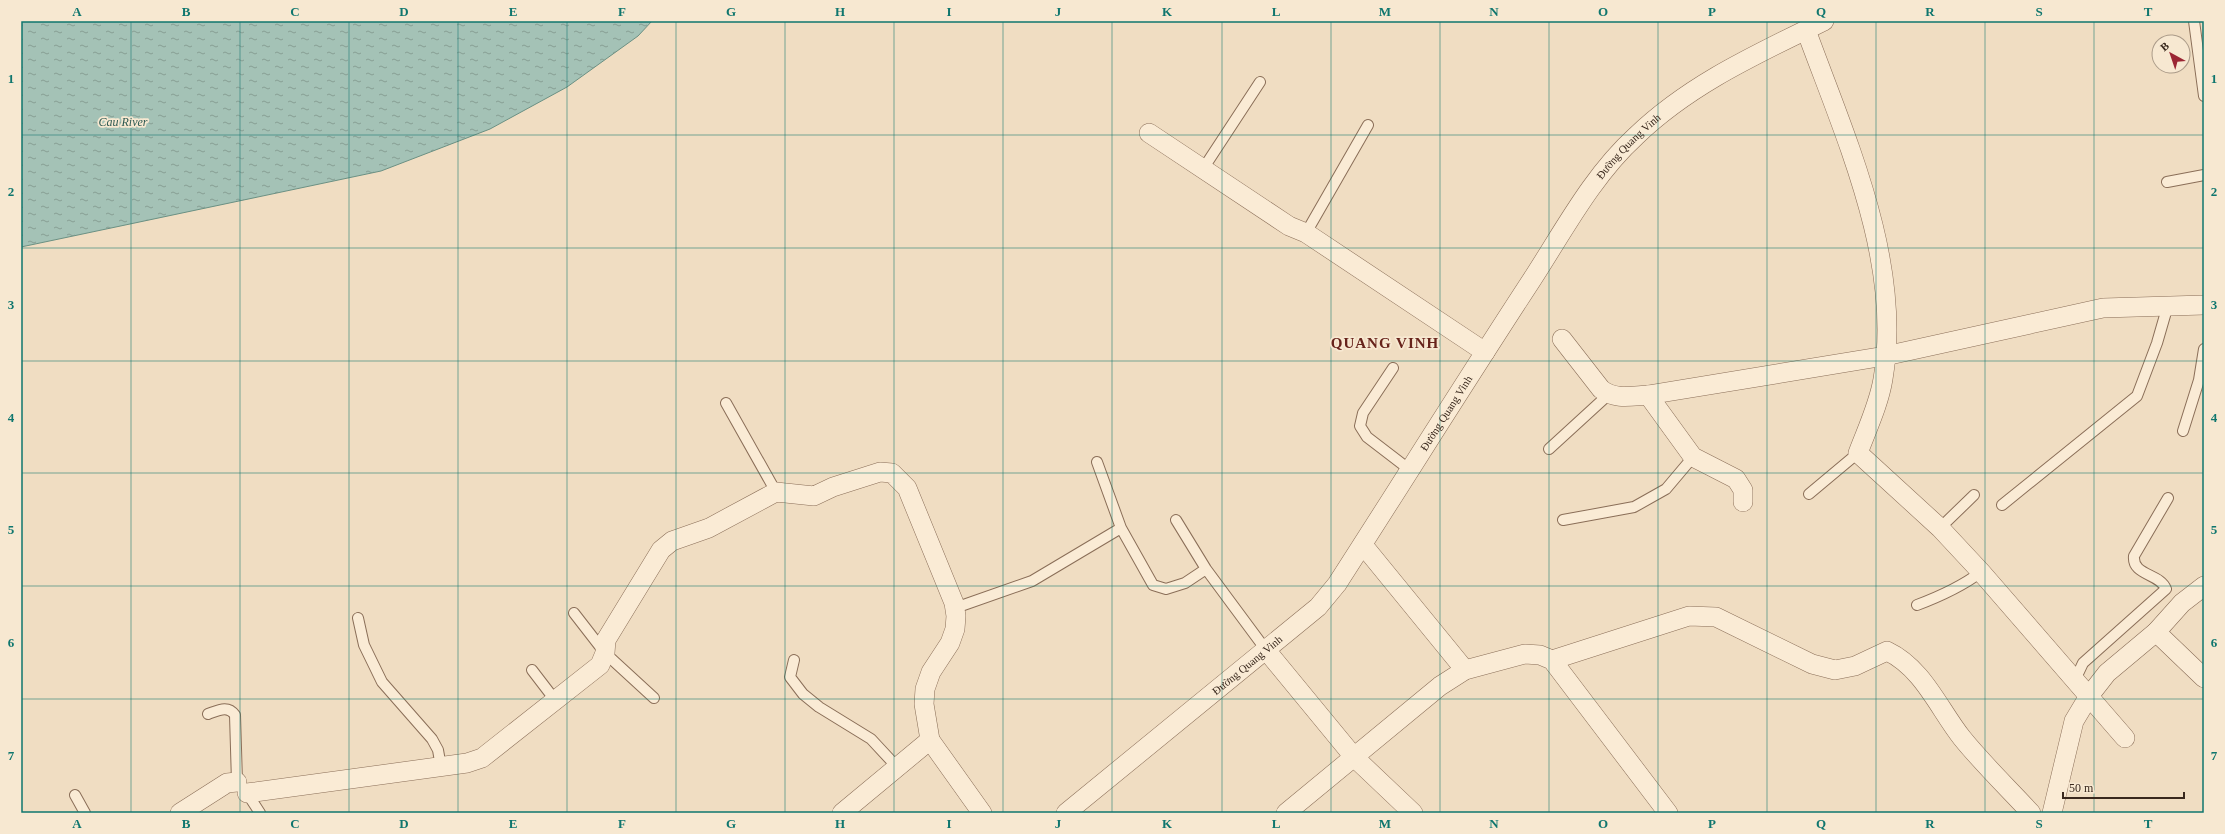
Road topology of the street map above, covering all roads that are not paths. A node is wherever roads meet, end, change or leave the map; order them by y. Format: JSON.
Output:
{"nodes":[{"id":1,"x":1824,"y":21,"type":"edge"},
{"id":2,"x":2194,"y":21,"type":"edge"},
{"id":3,"x":1806,"y":30,"type":"junction"},
{"id":4,"x":1260,"y":82,"type":"dead end"},
{"id":5,"x":2204,"y":96,"type":"edge"},
{"id":6,"x":1368,"y":125,"type":"dead end"},
{"id":7,"x":1148,"y":133,"type":"dead end"},
{"id":8,"x":1203,"y":169,"type":"junction"},
{"id":9,"x":2204,"y":175,"type":"edge"},
{"id":10,"x":2166,"y":182,"type":"dead end"},
{"id":11,"x":1306,"y":233,"type":"junction"},
{"id":12,"x":2168,"y":305,"type":"junction"},
{"id":13,"x":2204,"y":305,"type":"edge"},
{"id":14,"x":1562,"y":339,"type":"dead end"},
{"id":15,"x":2204,"y":349,"type":"edge"},
{"id":16,"x":1485,"y":352,"type":"junction"},
{"id":17,"x":1885,"y":356,"type":"junction"},
{"id":18,"x":1393,"y":368,"type":"dead end"},
{"id":19,"x":1608,"y":395,"type":"junction"},
{"id":20,"x":1648,"y":395,"type":"junction"},
{"id":21,"x":726,"y":402,"type":"dead end"},
{"id":22,"x":2183,"y":431,"type":"dead end"},
{"id":23,"x":1549,"y":449,"type":"dead end"},
{"id":24,"x":1858,"y":453,"type":"junction"},
{"id":25,"x":1693,"y":457,"type":"junction"},
{"id":26,"x":1097,"y":462,"type":"dead end"},
{"id":27,"x":1410,"y":470,"type":"junction"},
{"id":28,"x":776,"y":492,"type":"junction"},
{"id":29,"x":1810,"y":494,"type":"dead end"},
{"id":30,"x":1974,"y":495,"type":"dead end"},
{"id":31,"x":2168,"y":498,"type":"dead end"},
{"id":32,"x":1743,"y":502,"type":"dead end"},
{"id":33,"x":2002,"y":505,"type":"dead end"},
{"id":34,"x":1176,"y":520,"type":"dead end"},
{"id":35,"x":1563,"y":520,"type":"dead end"},
{"id":36,"x":1121,"y":528,"type":"junction"},
{"id":37,"x":1940,"y":528,"type":"junction"},
{"id":38,"x":1362,"y":545,"type":"junction"},
{"id":39,"x":1206,"y":569,"type":"junction"},
{"id":40,"x":1981,"y":572,"type":"junction"},
{"id":41,"x":2204,"y":586,"type":"edge"},
{"id":42,"x":2166,"y":589,"type":"junction"},
{"id":43,"x":2182,"y":604,"type":"junction"},
{"id":44,"x":1917,"y":605,"type":"dead end"},
{"id":45,"x":955,"y":608,"type":"junction"},
{"id":46,"x":574,"y":613,"type":"dead end"},
{"id":47,"x":358,"y":618,"type":"dead end"},
{"id":48,"x":2156,"y":632,"type":"junction"},
{"id":49,"x":1266,"y":650,"type":"junction"},
{"id":50,"x":605,"y":654,"type":"junction"},
{"id":51,"x":794,"y":660,"type":"dead end"},
{"id":52,"x":1552,"y":660,"type":"junction"},
{"id":53,"x":532,"y":670,"type":"dead end"},
{"id":54,"x":1465,"y":670,"type":"junction"},
{"id":55,"x":2204,"y":678,"type":"edge"},
{"id":56,"x":2075,"y":680,"type":"junction"},
{"id":57,"x":2089,"y":696,"type":"junction"},
{"id":58,"x":654,"y":698,"type":"dead end"},
{"id":59,"x":555,"y":700,"type":"junction"},
{"id":60,"x":208,"y":714,"type":"dead end"},
{"id":61,"x":2125,"y":738,"type":"dead end"},
{"id":62,"x":930,"y":740,"type":"junction"},
{"id":63,"x":1354,"y":757,"type":"junction"},
{"id":64,"x":441,"y":766,"type":"junction"},
{"id":65,"x":897,"y":767,"type":"junction"},
{"id":66,"x":242,"y":788,"type":"junction"},
{"id":67,"x":75,"y":795,"type":"dead end"},
{"id":68,"x":85,"y":813,"type":"edge"},
{"id":69,"x":180,"y":813,"type":"edge"},
{"id":70,"x":260,"y":813,"type":"edge"},
{"id":71,"x":842,"y":813,"type":"edge"},
{"id":72,"x":982,"y":813,"type":"edge"},
{"id":73,"x":1066,"y":813,"type":"edge"},
{"id":74,"x":1286,"y":813,"type":"edge"},
{"id":75,"x":1413,"y":813,"type":"edge"},
{"id":76,"x":1668,"y":813,"type":"edge"},
{"id":77,"x":2030,"y":813,"type":"edge"},
{"id":78,"x":2052,"y":813,"type":"edge"}],
"edges":[{"from":1,"to":3,"type":"street","name":"Đường Quang Vinh"},
{"from":2,"to":5,"type":"lane"},
{"from":3,"to":16,"type":"street","name":"Đường Quang Vinh"},
{"from":3,"to":17,"type":"street"},
{"from":4,"to":8,"type":"lane"},
{"from":6,"to":11,"type":"lane"},
{"from":7,"to":8,"type":"street"},
{"from":8,"to":11,"type":"street"},
{"from":9,"to":10,"type":"lane"},
{"from":11,"to":16,"type":"street"},
{"from":12,"to":13,"type":"street"},
{"from":12,"to":17,"type":"street"},
{"from":12,"to":33,"type":"lane"},
{"from":14,"to":19,"type":"street"},
{"from":15,"to":22,"type":"lane"},
{"from":16,"to":27,"type":"street","name":"Đường Quang Vinh"},
{"from":17,"to":20,"type":"street"},
{"from":17,"to":24,"type":"street"},
{"from":18,"to":27,"type":"lane"},
{"from":19,"to":20,"type":"street"},
{"from":19,"to":23,"type":"lane"},
{"from":20,"to":25,"type":"street"},
{"from":21,"to":28,"type":"lane"},
{"from":24,"to":29,"type":"lane"},
{"from":24,"to":37,"type":"street"},
{"from":25,"to":32,"type":"street"},
{"from":25,"to":35,"type":"lane"},
{"from":26,"to":36,"type":"lane"},
{"from":27,"to":38,"type":"street","name":"Đường Quang Vinh"},
{"from":28,"to":45,"type":"street"},
{"from":28,"to":50,"type":"street"},
{"from":30,"to":37,"type":"lane"},
{"from":31,"to":42,"type":"lane"},
{"from":34,"to":39,"type":"lane"},
{"from":36,"to":39,"type":"lane"},
{"from":36,"to":45,"type":"lane"},
{"from":37,"to":40,"type":"street"},
{"from":38,"to":49,"type":"street","name":"Đường Quang Vinh"},
{"from":38,"to":54,"type":"street"},
{"from":39,"to":49,"type":"lane"},
{"from":40,"to":44,"type":"lane"},
{"from":40,"to":56,"type":"street"},
{"from":41,"to":43,"type":"street"},
{"from":42,"to":43,"type":"lane"},
{"from":42,"to":56,"type":"lane"},
{"from":43,"to":48,"type":"street"},
{"from":45,"to":62,"type":"street"},
{"from":46,"to":50,"type":"lane"},
{"from":47,"to":64,"type":"lane"},
{"from":48,"to":55,"type":"street"},
{"from":48,"to":57,"type":"street"},
{"from":49,"to":63,"type":"street"},
{"from":49,"to":73,"type":"street","name":"Đường Quang Vinh"},
{"from":50,"to":58,"type":"lane"},
{"from":50,"to":59,"type":"street"},
{"from":51,"to":65,"type":"lane"},
{"from":52,"to":54,"type":"street"},
{"from":52,"to":76,"type":"street"},
{"from":52,"to":77,"type":"street"},
{"from":53,"to":59,"type":"lane"},
{"from":54,"to":63,"type":"street"},
{"from":56,"to":57,"type":"street"},
{"from":57,"to":61,"type":"street"},
{"from":57,"to":78,"type":"street"},
{"from":59,"to":64,"type":"street"},
{"from":60,"to":66,"type":"lane"},
{"from":62,"to":65,"type":"street"},
{"from":62,"to":72,"type":"street"},
{"from":63,"to":74,"type":"street"},
{"from":63,"to":75,"type":"street"},
{"from":64,"to":66,"type":"street"},
{"from":65,"to":71,"type":"street"},
{"from":66,"to":69,"type":"street"},
{"from":66,"to":70,"type":"lane"},
{"from":67,"to":68,"type":"lane"}]}
